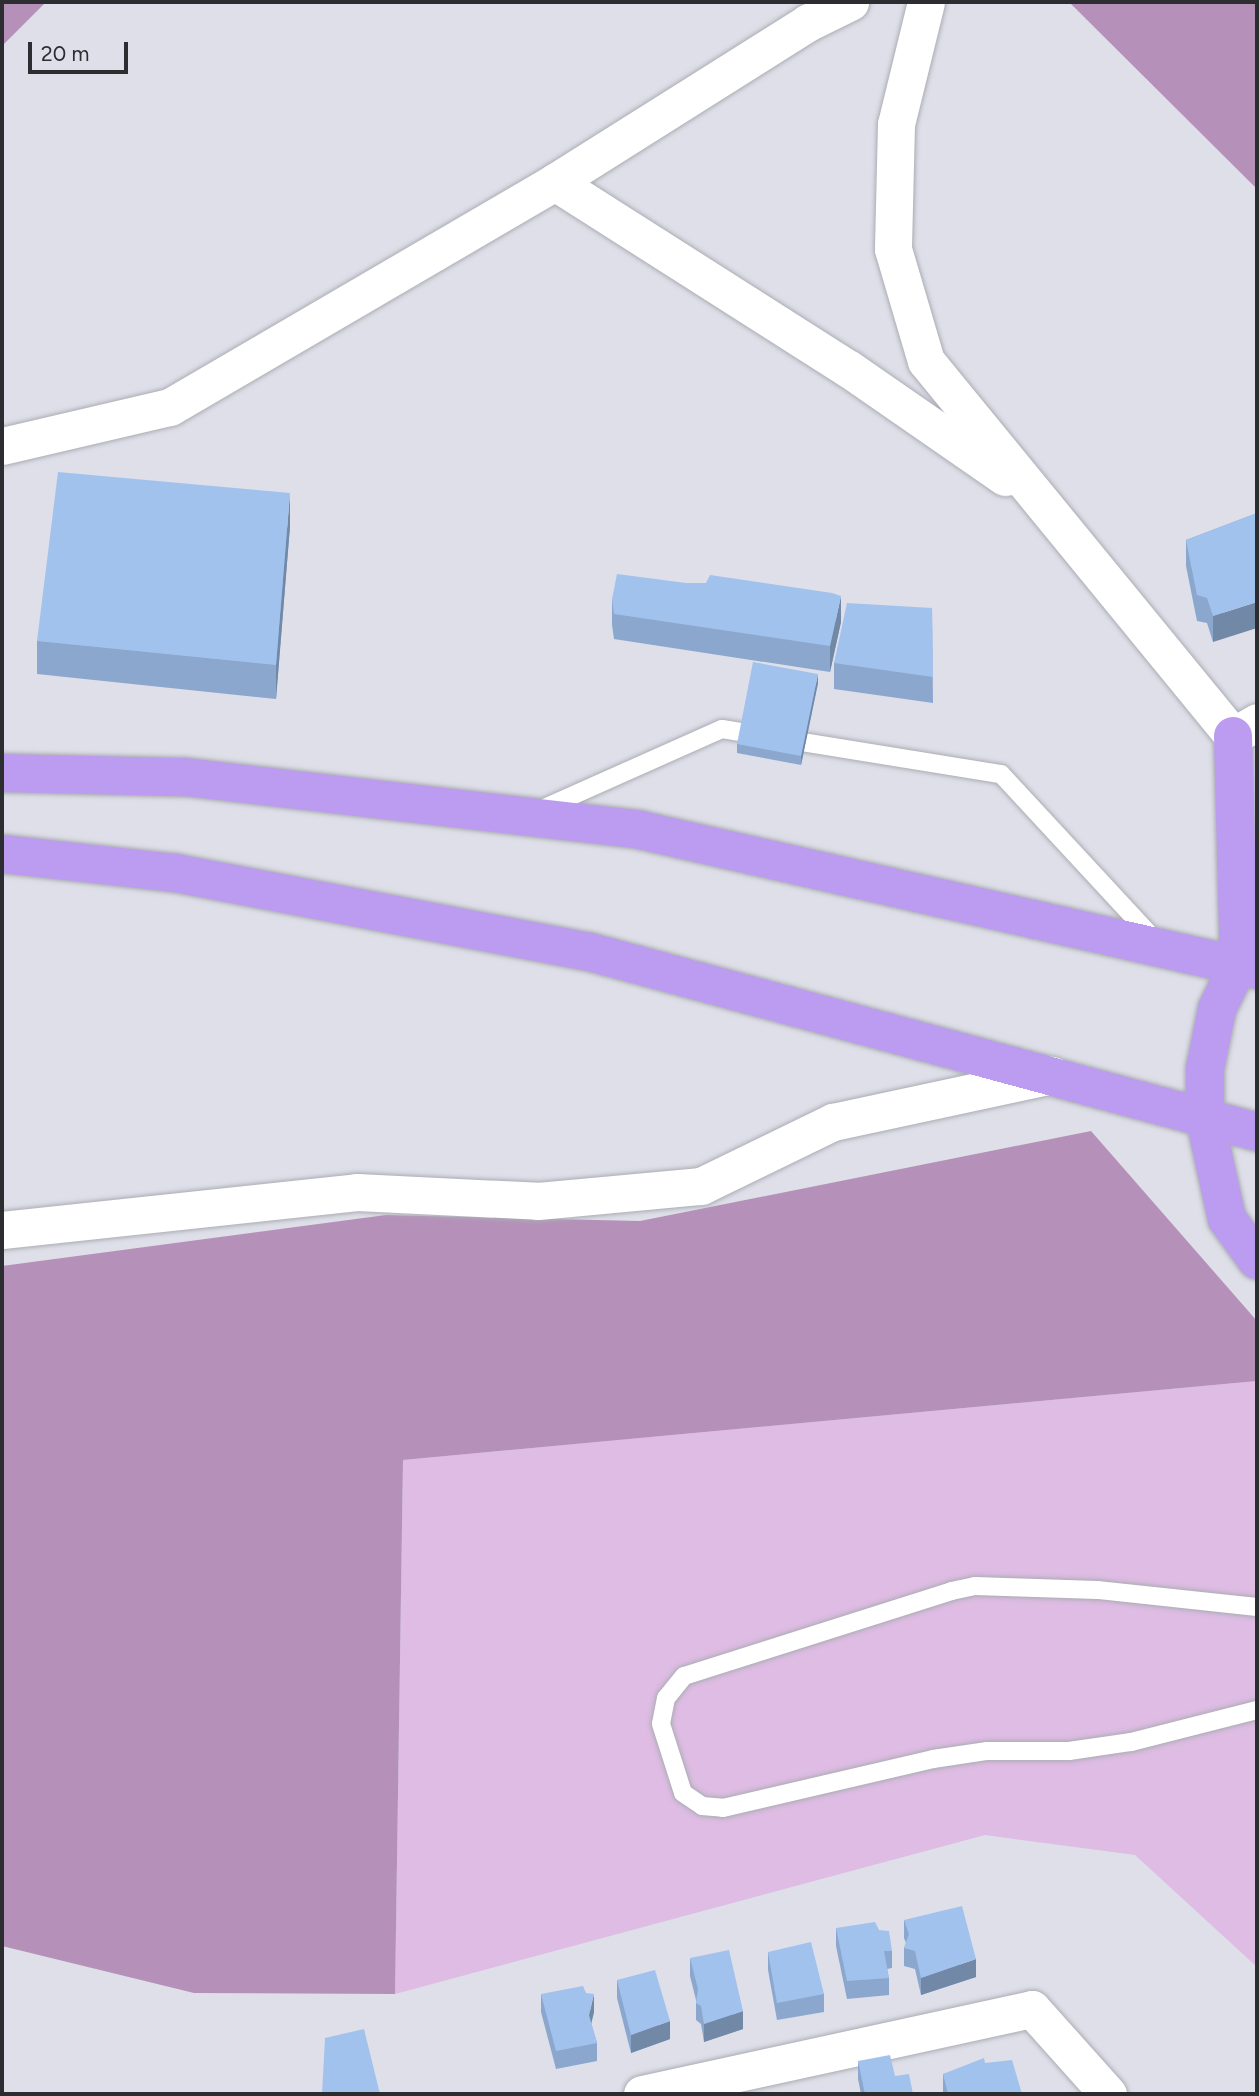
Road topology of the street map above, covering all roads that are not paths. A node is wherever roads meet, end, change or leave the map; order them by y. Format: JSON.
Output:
{"nodes":[{"id":1,"x":850,"y":2,"type":"edge"},
{"id":2,"x":926,"y":2,"type":"edge"},
{"id":3,"x":555,"y":182,"type":"junction"},
{"id":4,"x":2,"y":446,"type":"edge"},
{"id":5,"x":1039,"y":501,"type":"junction"},
{"id":6,"x":1245,"y":729,"type":"edge"},
{"id":7,"x":2,"y":773,"type":"edge"},
{"id":8,"x":1257,"y":775,"type":"edge"},
{"id":9,"x":526,"y":817,"type":"junction"},
{"id":10,"x":2,"y":854,"type":"edge"},
{"id":11,"x":1161,"y":947,"type":"junction"},
{"id":12,"x":1251,"y":963,"type":"edge"},
{"id":13,"x":1054,"y":1074,"type":"junction"},
{"id":14,"x":1205,"y":1119,"type":"junction"},
{"id":15,"x":1257,"y":1132,"type":"edge"},
{"id":16,"x":2,"y":1230,"type":"edge"},
{"id":17,"x":1257,"y":1260,"type":"edge"},
{"id":18,"x":1257,"y":1607,"type":"edge"},
{"id":19,"x":1257,"y":1710,"type":"edge"},
{"id":20,"x":642,"y":2094,"type":"edge"},
{"id":21,"x":1108,"y":2094,"type":"edge"}],
"edges":[{"from":1,"to":3,"type":"street"},
{"from":2,"to":5,"type":"street"},
{"from":3,"to":4,"type":"street"},
{"from":3,"to":5,"type":"street"},
{"from":5,"to":6,"type":"street"},
{"from":6,"to":8,"type":"highway"},
{"from":6,"to":12,"type":"highway"},
{"from":7,"to":9,"type":"highway"},
{"from":9,"to":11,"type":"highway"},
{"from":9,"to":11,"type":"lane"},
{"from":10,"to":13,"type":"highway"},
{"from":11,"to":12,"type":"highway"},
{"from":12,"to":14,"type":"highway"},
{"from":13,"to":14,"type":"highway"},
{"from":13,"to":16,"type":"street"},
{"from":14,"to":15,"type":"highway"},
{"from":14,"to":17,"type":"highway"},
{"from":18,"to":19,"type":"lane"},
{"from":20,"to":21,"type":"street"}]}
